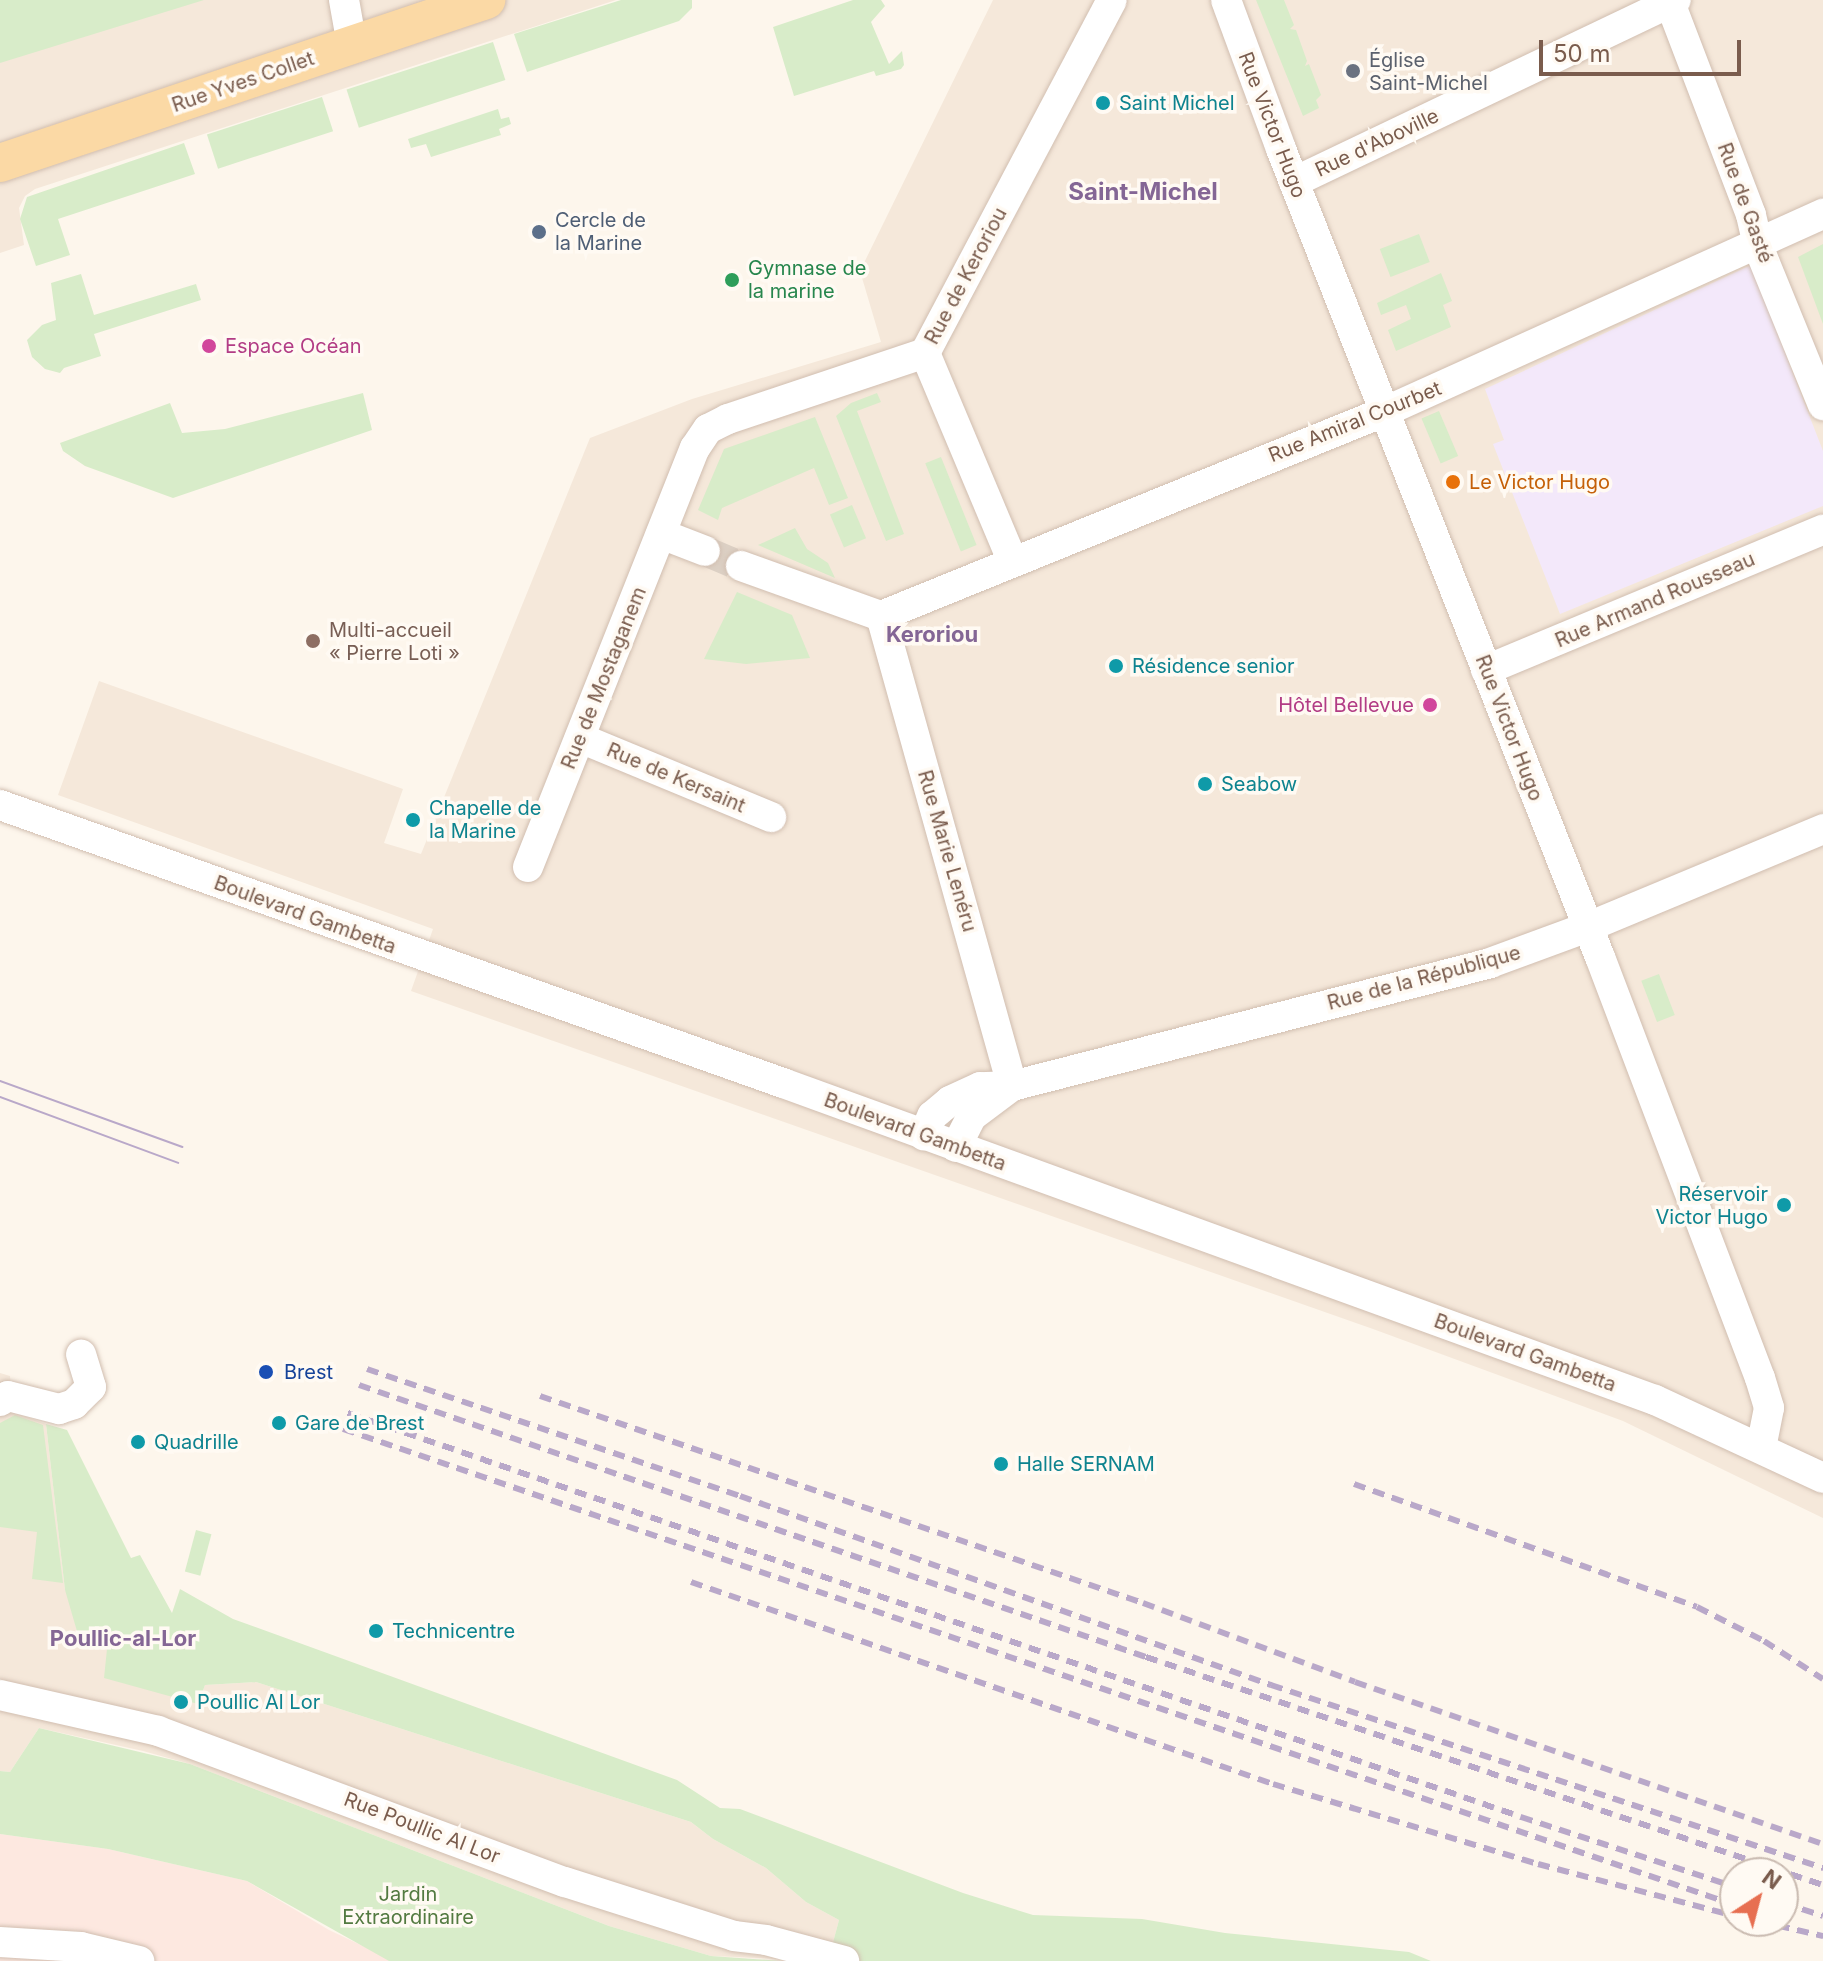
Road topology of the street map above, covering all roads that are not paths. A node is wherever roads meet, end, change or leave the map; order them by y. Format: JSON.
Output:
{"nodes":[{"id":1,"x":344,"y":0,"type":"edge"},
{"id":2,"x":486,"y":0,"type":"edge"},
{"id":3,"x":1112,"y":0,"type":"edge"},
{"id":4,"x":1672,"y":1,"type":"edge"},
{"id":5,"x":1225,"y":4,"type":"edge"},
{"id":6,"x":352,"y":45,"type":"junction"},
{"id":7,"x":0,"y":163,"type":"edge"},
{"id":8,"x":1294,"y":182,"type":"junction"},
{"id":9,"x":1823,"y":214,"type":"edge"},
{"id":10,"x":1758,"y":246,"type":"junction"},
{"id":11,"x":925,"y":353,"type":"junction"},
{"id":12,"x":1823,"y":405,"type":"edge"},
{"id":13,"x":1384,"y":412,"type":"junction"},
{"id":14,"x":1823,"y":530,"type":"edge"},
{"id":15,"x":661,"y":534,"type":"junction"},
{"id":16,"x":705,"y":551,"type":"tunnel mouth"},
{"id":17,"x":1012,"y":560,"type":"junction"},
{"id":18,"x":741,"y":566,"type":"tunnel mouth"},
{"id":19,"x":881,"y":616,"type":"junction"},
{"id":20,"x":1486,"y":670,"type":"junction"},
{"id":21,"x":580,"y":738,"type":"junction"},
{"id":22,"x":0,"y":805,"type":"edge"},
{"id":23,"x":771,"y":817,"type":"dead end"},
{"id":24,"x":1823,"y":829,"type":"edge"},
{"id":25,"x":528,"y":867,"type":"dead end"},
{"id":26,"x":1588,"y":927,"type":"junction"},
{"id":27,"x":1012,"y":1086,"type":"junction"},
{"id":28,"x":924,"y":1135,"type":"junction"},
{"id":29,"x":956,"y":1147,"type":"junction"},
{"id":30,"x":81,"y":1355,"type":"dead end"},
{"id":31,"x":0,"y":1401,"type":"edge"},
{"id":32,"x":1761,"y":1448,"type":"junction"},
{"id":33,"x":1823,"y":1478,"type":"edge"},
{"id":34,"x":0,"y":1695,"type":"edge"},
{"id":35,"x":3,"y":1948,"type":"edge"},
{"id":36,"x":139,"y":1961,"type":"edge"},
{"id":37,"x":844,"y":1961,"type":"edge"}],
"edges":[{"from":1,"to":6,"type":"street"},
{"from":2,"to":6,"type":"main road","name":"Rue Yves Collet"},
{"from":3,"to":11,"type":"street","name":"Rue de Keroriou"},
{"from":4,"to":8,"type":"street","name":"Rue d'Aboville"},
{"from":4,"to":10,"type":"street","name":"Rue de Gasté"},
{"from":5,"to":8,"type":"street","name":"Rue Victor Hugo"},
{"from":6,"to":7,"type":"main road","name":"Rue Yves Collet"},
{"from":8,"to":13,"type":"street","name":"Rue Victor Hugo"},
{"from":9,"to":10,"type":"street","name":"Rue Amiral Courbet"},
{"from":10,"to":12,"type":"street","name":"Rue de Gasté"},
{"from":10,"to":13,"type":"street","name":"Rue Amiral Courbet"},
{"from":11,"to":15,"type":"street","name":"Rue de Mostaganem"},
{"from":11,"to":17,"type":"street","name":"Rue de Keroriou"},
{"from":13,"to":17,"type":"street","name":"Rue Amiral Courbet"},
{"from":13,"to":20,"type":"street","name":"Rue Victor Hugo"},
{"from":14,"to":20,"type":"street","name":"Rue Armand Rousseau"},
{"from":15,"to":16,"type":"street"},
{"from":15,"to":21,"type":"street","name":"Rue de Mostaganem"},
{"from":17,"to":19,"type":"street","name":"Rue Amiral Courbet"},
{"from":18,"to":19,"type":"street"},
{"from":19,"to":27,"type":"street","name":"Rue Marie Lenéru"},
{"from":20,"to":26,"type":"street","name":"Rue Victor Hugo"},
{"from":21,"to":23,"type":"street","name":"Rue de Kersaint"},
{"from":21,"to":25,"type":"street","name":"Rue de Mostaganem"},
{"from":22,"to":28,"type":"street","name":"Boulevard Gambetta"},
{"from":24,"to":26,"type":"street","name":"Rue de la République"},
{"from":26,"to":27,"type":"street","name":"Rue de la République"},
{"from":26,"to":32,"type":"street","name":"Rue Victor Hugo"},
{"from":27,"to":28,"type":"street","name":"Rue de la République"},
{"from":27,"to":29,"type":"street","name":"Rue de la République"},
{"from":28,"to":29,"type":"street","name":"Boulevard Gambetta"},
{"from":29,"to":32,"type":"street","name":"Boulevard Gambetta"},
{"from":30,"to":31,"type":"street"},
{"from":32,"to":33,"type":"street","name":"Boulevard Gambetta"},
{"from":34,"to":37,"type":"street","name":"Rue Poullic Al Lor"},
{"from":35,"to":36,"type":"street"}]}
